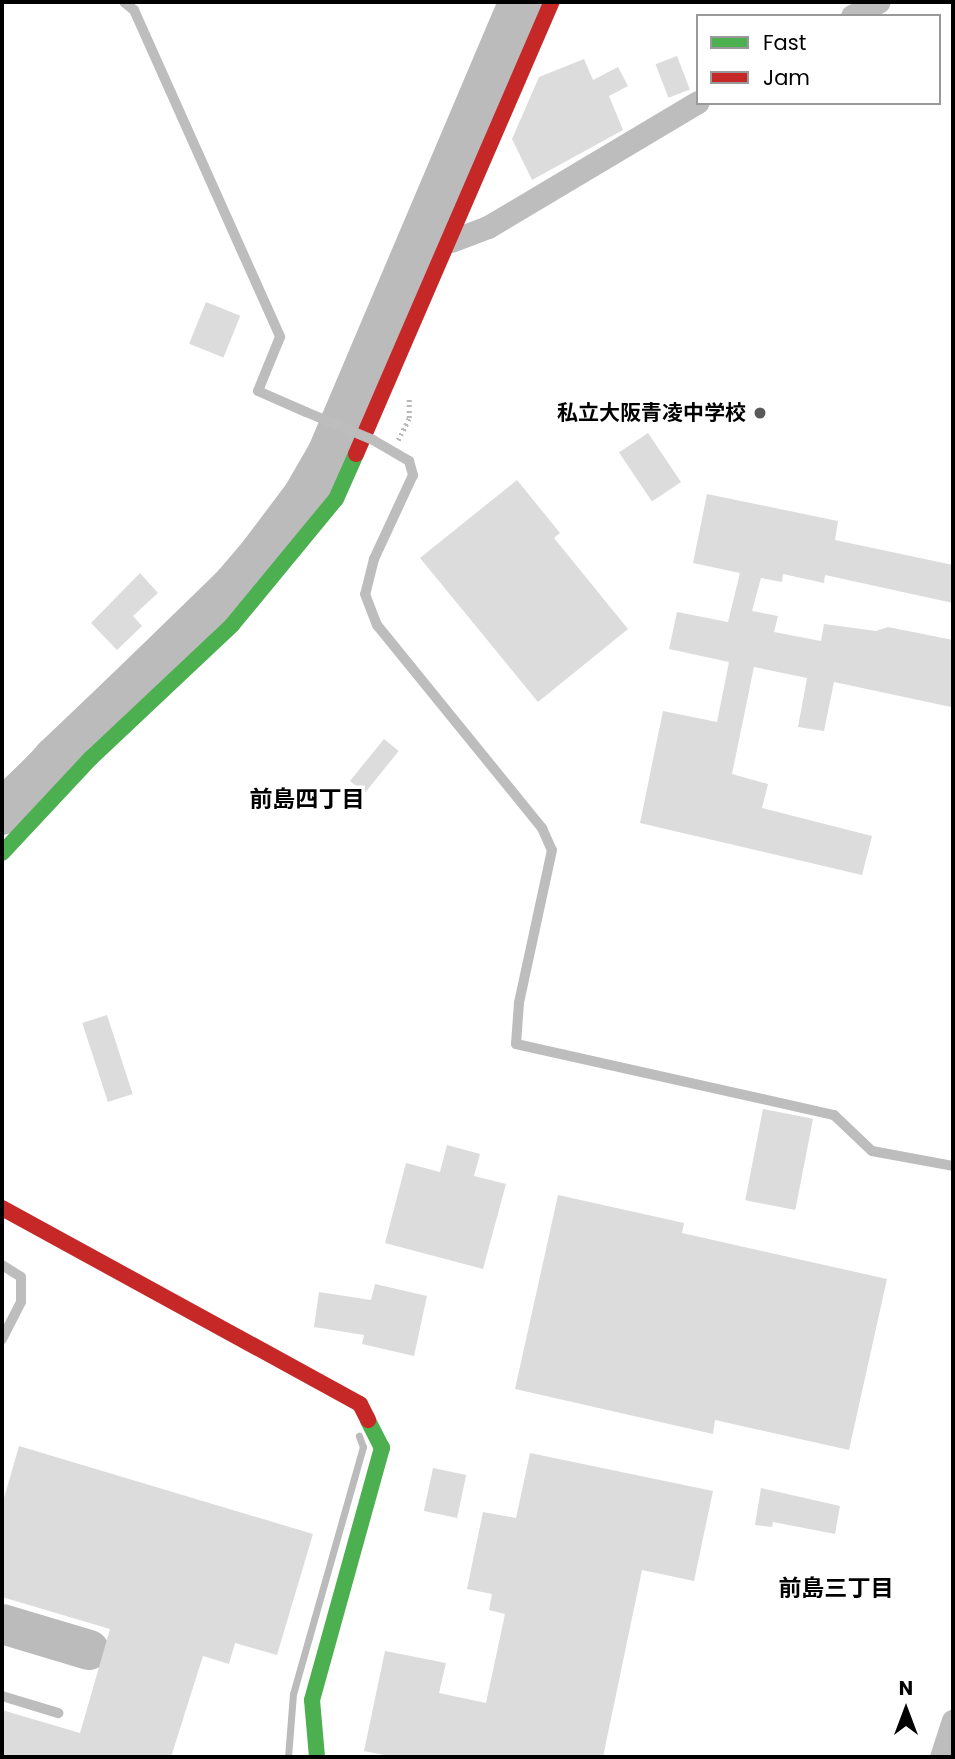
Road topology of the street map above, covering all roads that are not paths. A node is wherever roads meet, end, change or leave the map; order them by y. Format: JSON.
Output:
{"nodes":[{"id":1,"x":124,"y":2,"type":"edge"},
{"id":2,"x":552,"y":2,"type":"edge"},
{"id":3,"x":878,"y":2,"type":"edge"},
{"id":4,"x":856,"y":14,"type":"edge"},
{"id":5,"x":696,"y":103,"type":"edge"},
{"id":6,"x":451,"y":241,"type":"junction"},
{"id":7,"x":2,"y":853,"type":"edge"},
{"id":8,"x":953,"y":1166,"type":"edge"},
{"id":9,"x":2,"y":1208,"type":"edge"},
{"id":10,"x":2,"y":1265,"type":"edge"},
{"id":11,"x":2,"y":1339,"type":"edge"},
{"id":12,"x":2,"y":1696,"type":"edge"},
{"id":13,"x":58,"y":1713,"type":"dead end"},
{"id":14,"x":953,"y":1721,"type":"edge"},
{"id":15,"x":317,"y":1757,"type":"edge"},
{"id":16,"x":942,"y":1757,"type":"edge"}],
"edges":[{"from":1,"to":8,"type":"lane","bridge":true},
{"from":2,"to":6,"type":"street"},
{"from":3,"to":4,"type":"street"},
{"from":5,"to":6,"type":"street"},
{"from":6,"to":7,"type":"street"},
{"from":9,"to":15,"type":"street"},
{"from":10,"to":11,"type":"lane"},
{"from":12,"to":13,"type":"lane"},
{"from":14,"to":16,"type":"street"}]}
